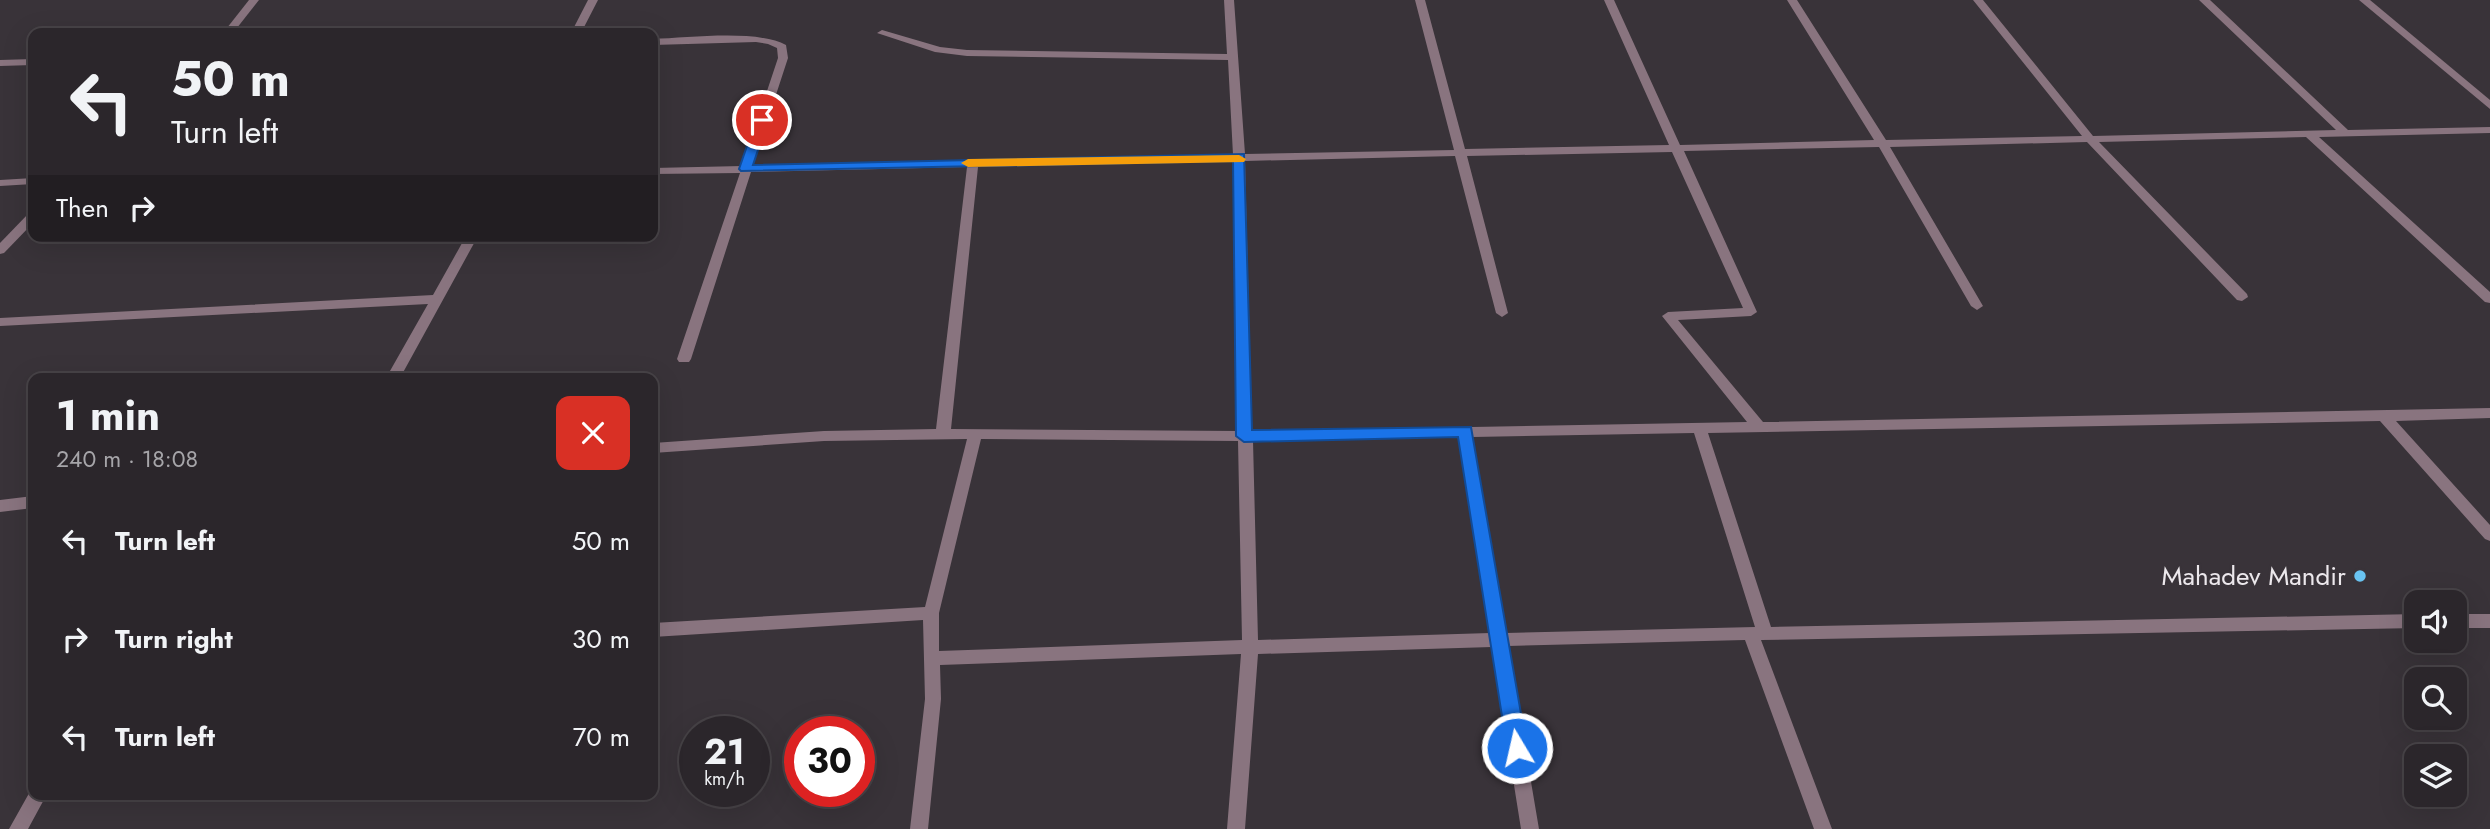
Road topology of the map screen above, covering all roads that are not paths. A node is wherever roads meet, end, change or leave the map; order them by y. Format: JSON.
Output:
{"nodes":[{"id":1,"x":254,"y":0,"type":"edge"},
{"id":2,"x":593,"y":0,"type":"edge"},
{"id":3,"x":1229,"y":0,"type":"edge"},
{"id":4,"x":1420,"y":0,"type":"edge"},
{"id":5,"x":1609,"y":0,"type":"edge"},
{"id":6,"x":1792,"y":0,"type":"edge"},
{"id":7,"x":1978,"y":0,"type":"edge"},
{"id":8,"x":2204,"y":0,"type":"edge"},
{"id":9,"x":2364,"y":0,"type":"edge"},
{"id":10,"x":232,"y":28,"type":"edge"},
{"id":11,"x":579,"y":28,"type":"edge"},
{"id":12,"x":882,"y":33,"type":"dead end"},
{"id":13,"x":658,"y":42,"type":"edge"},
{"id":14,"x":1233,"y":57,"type":"junction"},
{"id":15,"x":28,"y":62,"type":"edge"},
{"id":16,"x":0,"y":63,"type":"edge"},
{"id":17,"x":2490,"y":106,"type":"edge"},
{"id":18,"x":2490,"y":130,"type":"edge"},
{"id":19,"x":2344,"y":132,"type":"junction"},
{"id":20,"x":2308,"y":133,"type":"junction"},
{"id":21,"x":2091,"y":140,"type":"junction"},
{"id":22,"x":1883,"y":145,"type":"junction"},
{"id":23,"x":1677,"y":148,"type":"junction"},
{"id":24,"x":1461,"y":150,"type":"junction"},
{"id":25,"x":1239,"y":157,"type":"junction"},
{"id":26,"x":973,"y":163,"type":"junction"},
{"id":27,"x":745,"y":169,"type":"junction"},
{"id":28,"x":658,"y":171,"type":"edge"},
{"id":29,"x":28,"y":181,"type":"edge"},
{"id":30,"x":0,"y":183,"type":"edge"},
{"id":31,"x":28,"y":220,"type":"edge"},
{"id":32,"x":469,"y":242,"type":"edge"},
{"id":33,"x":0,"y":250,"type":"edge"},
{"id":34,"x":2242,"y":297,"type":"dead end"},
{"id":35,"x":437,"y":299,"type":"junction"},
{"id":36,"x":2490,"y":299,"type":"edge"},
{"id":37,"x":1977,"y":306,"type":"dead end"},
{"id":38,"x":1502,"y":313,"type":"dead end"},
{"id":39,"x":0,"y":322,"type":"edge"},
{"id":40,"x":684,"y":359,"type":"dead end"},
{"id":41,"x":396,"y":373,"type":"edge"},
{"id":42,"x":2490,"y":413,"type":"edge"},
{"id":43,"x":2384,"y":416,"type":"junction"},
{"id":44,"x":1699,"y":428,"type":"junction"},
{"id":45,"x":1760,"y":428,"type":"junction"},
{"id":46,"x":1465,"y":431,"type":"junction"},
{"id":47,"x":943,"y":434,"type":"junction"},
{"id":48,"x":975,"y":434,"type":"junction"},
{"id":49,"x":1244,"y":436,"type":"junction"},
{"id":50,"x":658,"y":448,"type":"edge"},
{"id":51,"x":28,"y":503,"type":"edge"},
{"id":52,"x":0,"y":506,"type":"edge"},
{"id":53,"x":2490,"y":535,"type":"edge"},
{"id":54,"x":931,"y":613,"type":"junction"},
{"id":55,"x":2404,"y":621,"type":"edge"},
{"id":56,"x":2467,"y":621,"type":"edge"},
{"id":57,"x":2490,"y":621,"type":"edge"},
{"id":58,"x":658,"y":630,"type":"edge"},
{"id":59,"x":1758,"y":634,"type":"junction"},
{"id":60,"x":1500,"y":640,"type":"junction"},
{"id":61,"x":1250,"y":646,"type":"junction"},
{"id":62,"x":931,"y":658,"type":"junction"},
{"id":63,"x":35,"y":800,"type":"edge"},
{"id":64,"x":18,"y":829,"type":"edge"},
{"id":65,"x":919,"y":829,"type":"edge"},
{"id":66,"x":1236,"y":829,"type":"edge"},
{"id":67,"x":1530,"y":829,"type":"edge"},
{"id":68,"x":1823,"y":829,"type":"edge"}],
"edges":[{"from":1,"to":10,"type":"street"},
{"from":2,"to":11,"type":"street"},
{"from":3,"to":14,"type":"street"},
{"from":4,"to":24,"type":"street"},
{"from":5,"to":23,"type":"street"},
{"from":6,"to":22,"type":"street"},
{"from":7,"to":21,"type":"street"},
{"from":8,"to":19,"type":"street"},
{"from":9,"to":17,"type":"street"},
{"from":12,"to":14,"type":"street"},
{"from":13,"to":27,"type":"street"},
{"from":14,"to":25,"type":"street"},
{"from":15,"to":16,"type":"street"},
{"from":18,"to":19,"type":"street"},
{"from":19,"to":20,"type":"street"},
{"from":20,"to":21,"type":"street"},
{"from":20,"to":36,"type":"street"},
{"from":21,"to":22,"type":"street"},
{"from":21,"to":34,"type":"street"},
{"from":22,"to":23,"type":"street"},
{"from":22,"to":37,"type":"street"},
{"from":23,"to":24,"type":"street"},
{"from":23,"to":45,"type":"street"},
{"from":24,"to":25,"type":"street"},
{"from":24,"to":38,"type":"street"},
{"from":25,"to":26,"type":"street"},
{"from":25,"to":49,"type":"street"},
{"from":26,"to":27,"type":"street"},
{"from":26,"to":47,"type":"street"},
{"from":27,"to":28,"type":"street"},
{"from":27,"to":40,"type":"street"},
{"from":29,"to":30,"type":"street"},
{"from":31,"to":33,"type":"street"},
{"from":32,"to":35,"type":"street"},
{"from":35,"to":39,"type":"street"},
{"from":35,"to":41,"type":"street"},
{"from":42,"to":43,"type":"street"},
{"from":43,"to":45,"type":"street"},
{"from":43,"to":53,"type":"street"},
{"from":44,"to":45,"type":"street"},
{"from":44,"to":46,"type":"street"},
{"from":44,"to":59,"type":"street"},
{"from":46,"to":49,"type":"street"},
{"from":46,"to":60,"type":"street"},
{"from":47,"to":48,"type":"street"},
{"from":47,"to":50,"type":"street"},
{"from":48,"to":49,"type":"street"},
{"from":48,"to":54,"type":"street"},
{"from":49,"to":61,"type":"street"},
{"from":51,"to":52,"type":"street"},
{"from":54,"to":58,"type":"street"},
{"from":54,"to":62,"type":"street"},
{"from":55,"to":59,"type":"street"},
{"from":56,"to":57,"type":"street"},
{"from":59,"to":60,"type":"street"},
{"from":59,"to":68,"type":"street"},
{"from":60,"to":61,"type":"street"},
{"from":60,"to":67,"type":"street"},
{"from":61,"to":62,"type":"street"},
{"from":61,"to":66,"type":"street"},
{"from":62,"to":65,"type":"street"},
{"from":63,"to":64,"type":"street"}]}
